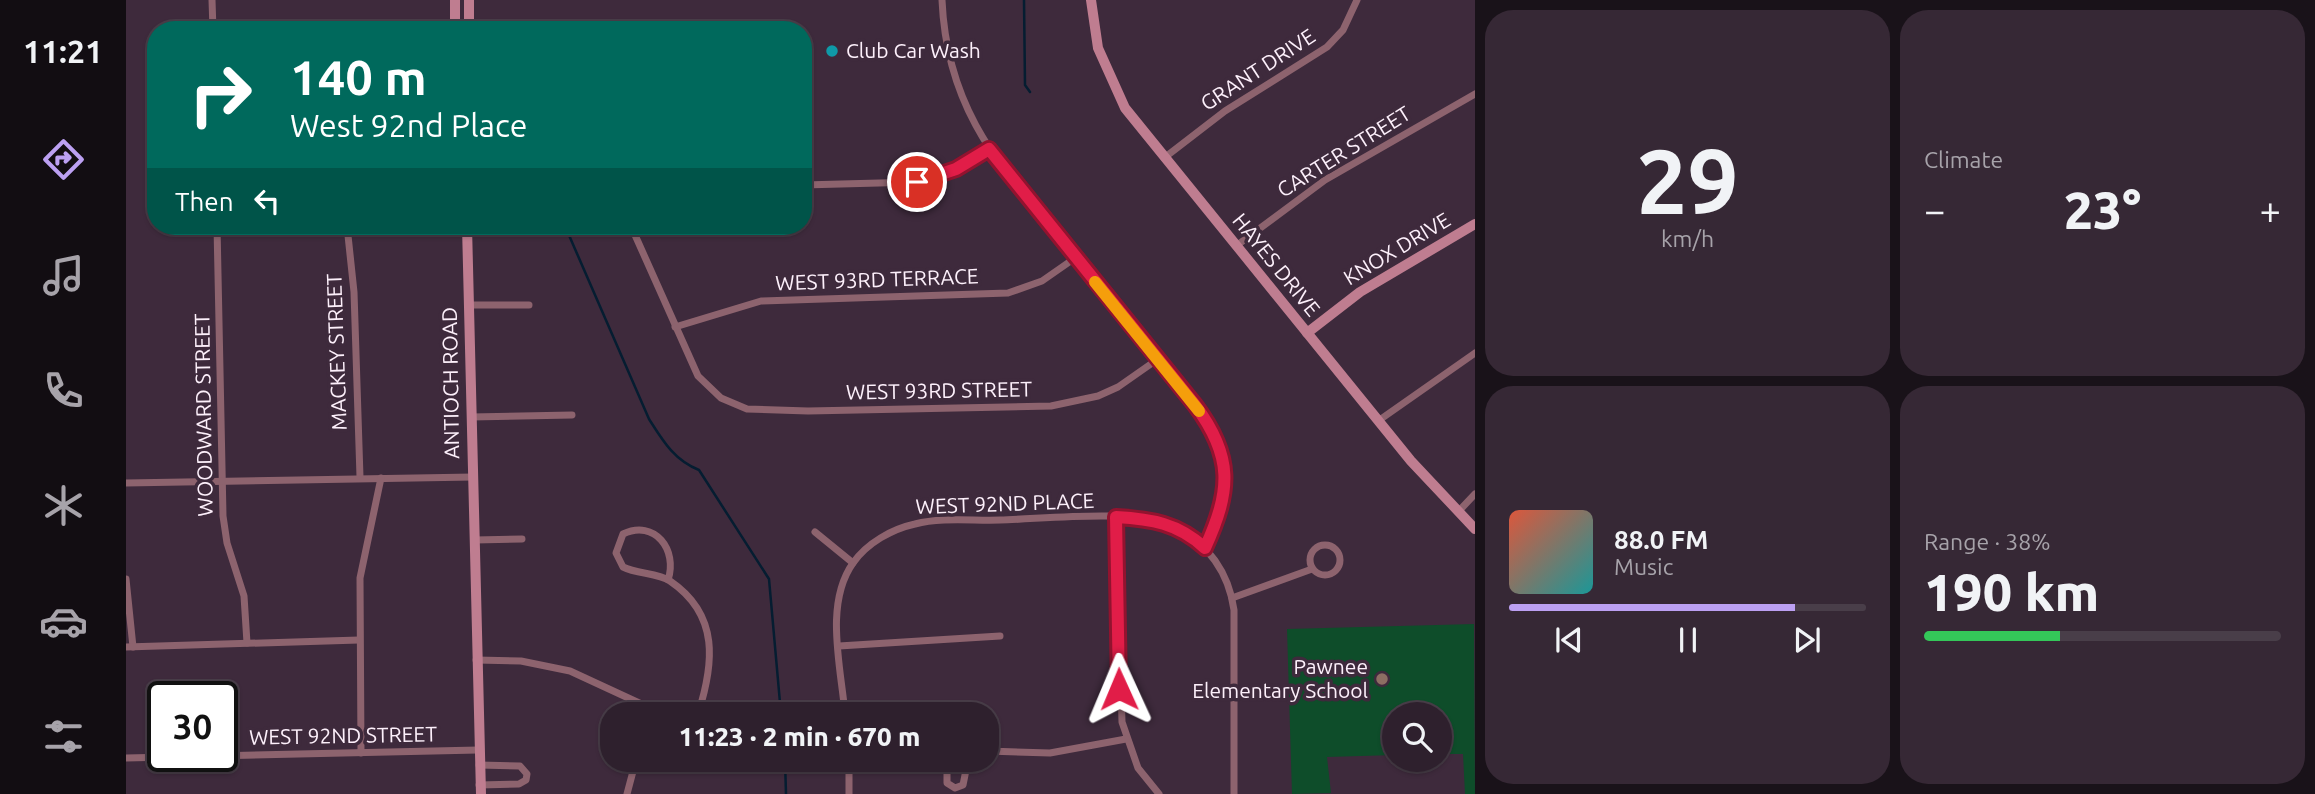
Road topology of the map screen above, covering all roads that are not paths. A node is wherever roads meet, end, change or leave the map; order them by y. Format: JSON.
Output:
{"nodes":[{"id":1,"x":212,"y":0,"type":"edge"},
{"id":2,"x":455,"y":0,"type":"edge"},
{"id":3,"x":469,"y":0,"type":"edge"},
{"id":4,"x":942,"y":0,"type":"edge"},
{"id":5,"x":1091,"y":0,"type":"edge"},
{"id":6,"x":1357,"y":0,"type":"edge"},
{"id":7,"x":213,"y":21,"type":"edge"},
{"id":8,"x":455,"y":21,"type":"edge"},
{"id":9,"x":469,"y":21,"type":"edge"},
{"id":10,"x":1475,"y":94,"type":"edge"},
{"id":11,"x":989,"y":149,"type":"junction"},
{"id":12,"x":1164,"y":158,"type":"junction"},
{"id":13,"x":812,"y":185,"type":"edge"},
{"id":14,"x":1475,"y":224,"type":"edge"},
{"id":15,"x":217,"y":235,"type":"edge"},
{"id":16,"x":348,"y":235,"type":"edge"},
{"id":17,"x":467,"y":235,"type":"edge"},
{"id":18,"x":635,"y":235,"type":"edge"},
{"id":19,"x":1236,"y":246,"type":"junction"},
{"id":20,"x":1075,"y":258,"type":"junction"},
{"id":21,"x":469,"y":305,"type":"junction"},
{"id":22,"x":529,"y":305,"type":"dead end"},
{"id":23,"x":675,"y":327,"type":"junction"},
{"id":24,"x":1307,"y":333,"type":"junction"},
{"id":25,"x":1475,"y":353,"type":"edge"},
{"id":26,"x":1158,"y":359,"type":"junction"},
{"id":27,"x":572,"y":415,"type":"dead end"},
{"id":28,"x":471,"y":417,"type":"junction"},
{"id":29,"x":1378,"y":421,"type":"junction"},
{"id":30,"x":360,"y":477,"type":"junction"},
{"id":31,"x":473,"y":477,"type":"junction"},
{"id":32,"x":381,"y":478,"type":"junction"},
{"id":33,"x":222,"y":481,"type":"junction"},
{"id":34,"x":126,"y":483,"type":"edge"},
{"id":35,"x":1475,"y":494,"type":"edge"},
{"id":36,"x":1458,"y":513,"type":"junction"},
{"id":37,"x":1116,"y":517,"type":"junction"},
{"id":38,"x":1475,"y":529,"type":"edge"},
{"id":39,"x":815,"y":531,"type":"dead end"},
{"id":40,"x":522,"y":539,"type":"dead end"},
{"id":41,"x":475,"y":540,"type":"junction"},
{"id":42,"x":1205,"y":548,"type":"junction"},
{"id":43,"x":853,"y":563,"type":"junction"},
{"id":44,"x":1312,"y":569,"type":"junction"},
{"id":45,"x":126,"y":579,"type":"edge"},
{"id":46,"x":668,"y":580,"type":"junction"},
{"id":47,"x":1232,"y":598,"type":"junction"},
{"id":48,"x":1000,"y":636,"type":"dead end"},
{"id":49,"x":359,"y":640,"type":"junction"},
{"id":50,"x":247,"y":643,"type":"junction"},
{"id":51,"x":839,"y":646,"type":"junction"},
{"id":52,"x":130,"y":647,"type":"edge"},
{"id":53,"x":476,"y":660,"type":"junction"},
{"id":54,"x":636,"y":702,"type":"edge"},
{"id":55,"x":701,"y":702,"type":"edge"},
{"id":56,"x":844,"y":702,"type":"edge"},
{"id":57,"x":1126,"y":739,"type":"junction"},
{"id":58,"x":478,"y":750,"type":"junction"},
{"id":59,"x":999,"y":751,"type":"edge"},
{"id":60,"x":361,"y":753,"type":"junction"},
{"id":61,"x":126,"y":758,"type":"edge"},
{"id":62,"x":479,"y":765,"type":"junction"},
{"id":63,"x":633,"y":772,"type":"edge"},
{"id":64,"x":849,"y":772,"type":"edge"},
{"id":65,"x":947,"y":772,"type":"edge"},
{"id":66,"x":965,"y":772,"type":"edge"},
{"id":67,"x":479,"y":790,"type":"edge"},
{"id":68,"x":627,"y":794,"type":"edge"},
{"id":69,"x":849,"y":794,"type":"edge"},
{"id":70,"x":1159,"y":794,"type":"edge"},
{"id":71,"x":1234,"y":794,"type":"edge"}],
"edges":[{"from":1,"to":7,"type":"street"},
{"from":2,"to":8,"type":"street"},
{"from":3,"to":9,"type":"street"},
{"from":4,"to":11,"type":"street"},
{"from":5,"to":12,"type":"street","name":"HAYES DRIVE"},
{"from":6,"to":12,"type":"street","name":"GRANT DRIVE"},
{"from":10,"to":19,"type":"street","name":"CARTER STREET"},
{"from":11,"to":13,"type":"street"},
{"from":11,"to":20,"type":"street"},
{"from":12,"to":19,"type":"street","name":"HAYES DRIVE"},
{"from":14,"to":24,"type":"street","name":"KNOX DRIVE"},
{"from":15,"to":33,"type":"street","name":"WOODWARD STREET"},
{"from":16,"to":30,"type":"street","name":"MACKEY STREET"},
{"from":17,"to":21,"type":"street","name":"ANTIOCH ROAD"},
{"from":18,"to":23,"type":"street"},
{"from":19,"to":24,"type":"street","name":"HAYES DRIVE"},
{"from":20,"to":23,"type":"street","name":"WEST 93RD TERRACE"},
{"from":20,"to":26,"type":"street"},
{"from":21,"to":22,"type":"street"},
{"from":21,"to":28,"type":"street","name":"ANTIOCH ROAD"},
{"from":23,"to":26,"type":"street","name":"WEST 93RD STREET"},
{"from":24,"to":29,"type":"street","name":"HAYES DRIVE"},
{"from":25,"to":29,"type":"street"},
{"from":26,"to":42,"type":"street"},
{"from":27,"to":28,"type":"street"},
{"from":28,"to":31,"type":"street","name":"ANTIOCH ROAD"},
{"from":29,"to":36,"type":"street","name":"HAYES DRIVE"},
{"from":30,"to":32,"type":"street"},
{"from":30,"to":33,"type":"street"},
{"from":31,"to":32,"type":"street"},
{"from":31,"to":41,"type":"street","name":"ANTIOCH ROAD"},
{"from":32,"to":49,"type":"street"},
{"from":33,"to":34,"type":"street"},
{"from":33,"to":50,"type":"street","name":"WOODWARD STREET"},
{"from":35,"to":36,"type":"street"},
{"from":36,"to":38,"type":"street","name":"HAYES DRIVE"},
{"from":37,"to":42,"type":"street","name":"WEST 92ND PLACE"},
{"from":37,"to":43,"type":"street","name":"WEST 92ND PLACE"},
{"from":37,"to":57,"type":"street"},
{"from":39,"to":43,"type":"street"},
{"from":40,"to":41,"type":"street"},
{"from":41,"to":53,"type":"street","name":"ANTIOCH ROAD"},
{"from":42,"to":47,"type":"street"},
{"from":43,"to":51,"type":"street"},
{"from":44,"to":44,"type":"street"},
{"from":44,"to":47,"type":"street"},
{"from":45,"to":52,"type":"street"},
{"from":46,"to":46,"type":"street"},
{"from":46,"to":55,"type":"street"},
{"from":47,"to":71,"type":"street"},
{"from":48,"to":51,"type":"street"},
{"from":49,"to":50,"type":"street"},
{"from":49,"to":60,"type":"street"},
{"from":50,"to":52,"type":"street"},
{"from":51,"to":56,"type":"street"},
{"from":53,"to":54,"type":"street"},
{"from":53,"to":58,"type":"street","name":"ANTIOCH ROAD"},
{"from":57,"to":59,"type":"street"},
{"from":57,"to":70,"type":"street"},
{"from":58,"to":60,"type":"street","name":"WEST 92ND STREET"},
{"from":58,"to":62,"type":"street","name":"ANTIOCH ROAD"},
{"from":60,"to":61,"type":"street","name":"WEST 92ND STREET"},
{"from":62,"to":67,"type":"street","name":"ANTIOCH ROAD"},
{"from":62,"to":67,"type":"street"},
{"from":63,"to":68,"type":"street"},
{"from":64,"to":69,"type":"street"},
{"from":65,"to":66,"type":"street"}]}
